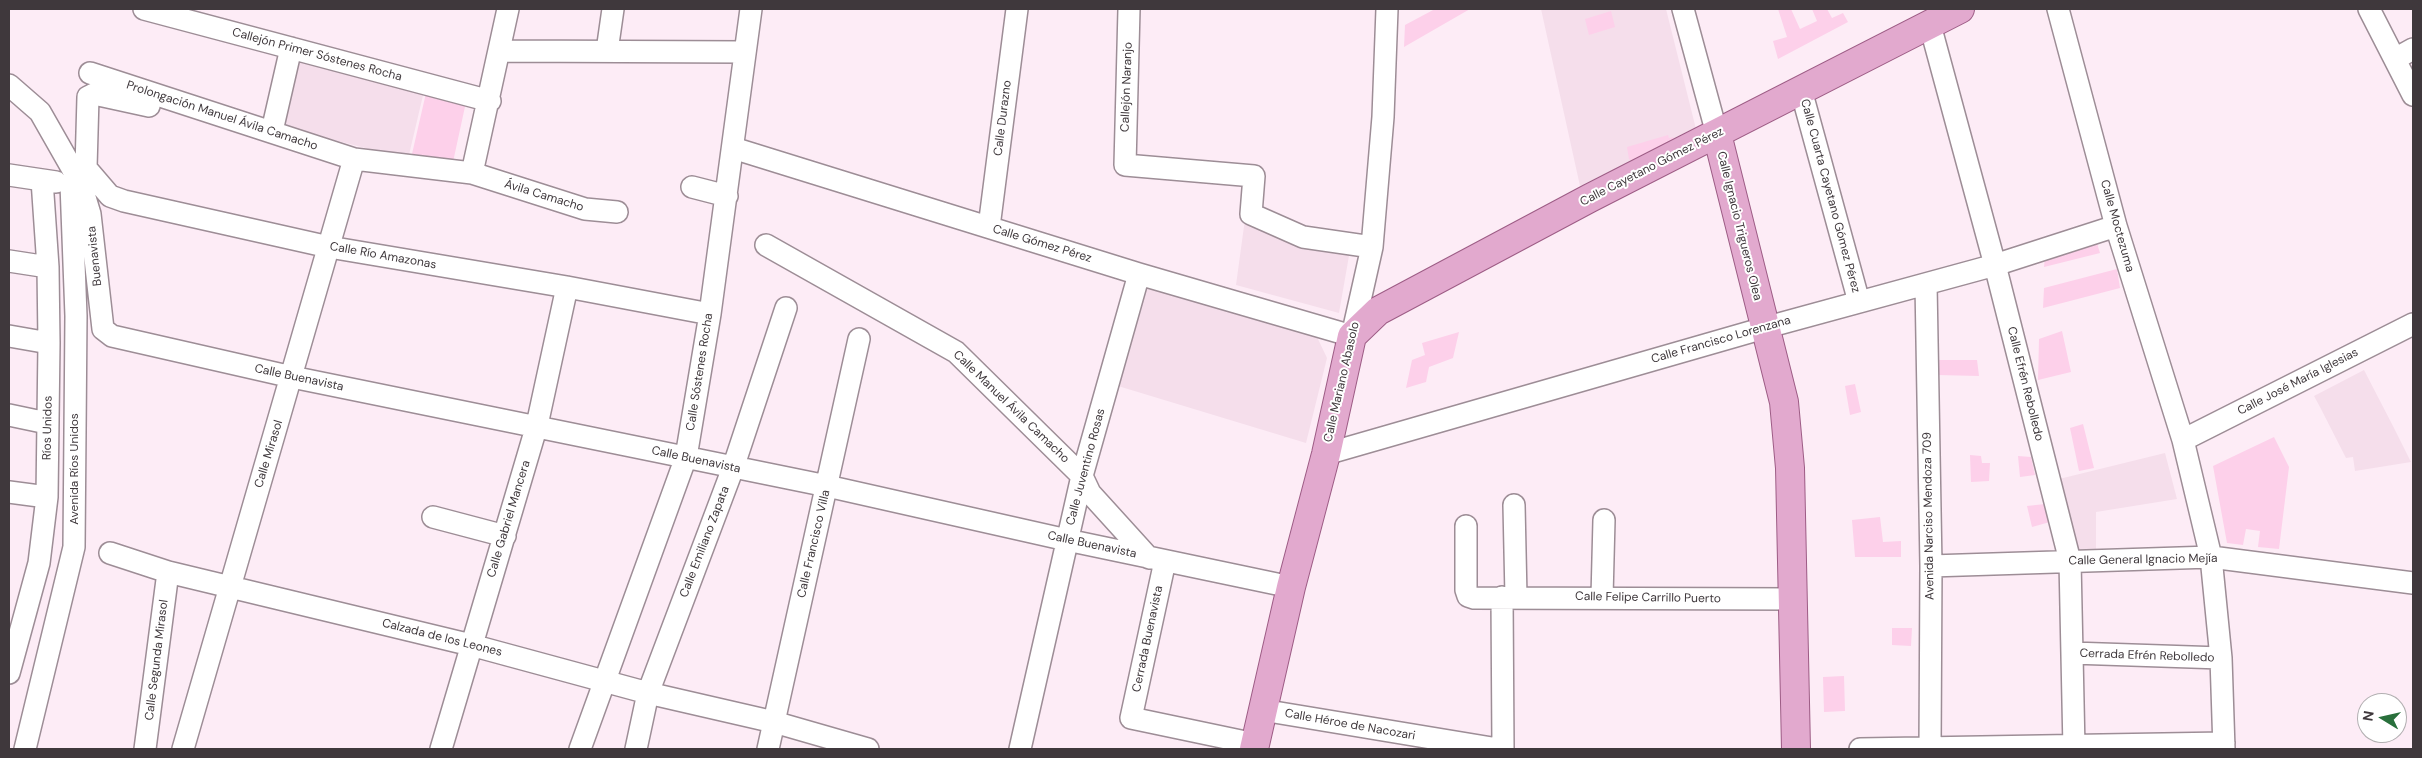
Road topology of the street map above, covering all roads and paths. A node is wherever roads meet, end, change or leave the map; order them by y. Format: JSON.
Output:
{"nodes":[{"id":1,"x":144,"y":9,"type":"edge"},
{"id":2,"x":508,"y":9,"type":"edge"},
{"id":3,"x":613,"y":9,"type":"edge"},
{"id":4,"x":750,"y":9,"type":"edge"},
{"id":5,"x":1017,"y":9,"type":"edge"},
{"id":6,"x":1129,"y":9,"type":"edge"},
{"id":7,"x":1387,"y":9,"type":"edge"},
{"id":8,"x":1683,"y":9,"type":"edge"},
{"id":9,"x":1960,"y":9,"type":"edge"},
{"id":10,"x":2058,"y":9,"type":"edge"},
{"id":11,"x":2369,"y":9,"type":"edge"},
{"id":12,"x":1930,"y":25,"type":"junction"},
{"id":13,"x":291,"y":48,"type":"junction"},
{"id":14,"x":2413,"y":49,"type":"edge"},
{"id":15,"x":499,"y":51,"type":"junction"},
{"id":16,"x":607,"y":51,"type":"junction"},
{"id":17,"x":745,"y":52,"type":"junction"},
{"id":18,"x":2394,"y":59,"type":"junction"},
{"id":19,"x":90,"y":73,"type":"dead end"},
{"id":20,"x":9,"y":84,"type":"edge"},
{"id":21,"x":1801,"y":90,"type":"junction"},
{"id":22,"x":2413,"y":95,"type":"edge"},
{"id":23,"x":490,"y":101,"type":"junction"},
{"id":24,"x":149,"y":106,"type":"dead end"},
{"id":25,"x":272,"y":131,"type":"junction"},
{"id":26,"x":1716,"y":134,"type":"junction"},
{"id":27,"x":733,"y":148,"type":"junction"},
{"id":28,"x":354,"y":159,"type":"junction"},
{"id":29,"x":472,"y":173,"type":"junction"},
{"id":30,"x":9,"y":175,"type":"edge"},
{"id":31,"x":77,"y":175,"type":"junction"},
{"id":32,"x":42,"y":180,"type":"junction"},
{"id":33,"x":692,"y":187,"type":"dead end"},
{"id":34,"x":727,"y":196,"type":"junction"},
{"id":35,"x":617,"y":212,"type":"dead end"},
{"id":36,"x":2116,"y":226,"type":"junction"},
{"id":37,"x":989,"y":227,"type":"junction"},
{"id":38,"x":766,"y":245,"type":"dead end"},
{"id":39,"x":329,"y":247,"type":"junction"},
{"id":40,"x":1372,"y":248,"type":"junction"},
{"id":41,"x":9,"y":261,"type":"edge"},
{"id":42,"x":1995,"y":265,"type":"junction"},
{"id":43,"x":48,"y":267,"type":"junction"},
{"id":44,"x":1139,"y":274,"type":"junction"},
{"id":45,"x":1926,"y":284,"type":"junction"},
{"id":46,"x":567,"y":287,"type":"junction"},
{"id":47,"x":1859,"y":302,"type":"junction"},
{"id":48,"x":786,"y":308,"type":"dead end"},
{"id":49,"x":710,"y":314,"type":"junction"},
{"id":50,"x":2413,"y":324,"type":"edge"},
{"id":51,"x":1764,"y":328,"type":"junction"},
{"id":52,"x":103,"y":329,"type":"joint"},
{"id":53,"x":9,"y":336,"type":"edge"},
{"id":54,"x":1352,"y":336,"type":"junction"},
{"id":55,"x":859,"y":339,"type":"dead end"},
{"id":56,"x":49,"y":343,"type":"junction"},
{"id":57,"x":292,"y":377,"type":"junction"},
{"id":58,"x":9,"y":415,"type":"edge"},
{"id":59,"x":47,"y":423,"type":"junction"},
{"id":60,"x":537,"y":425,"type":"junction"},
{"id":61,"x":2183,"y":440,"type":"junction"},
{"id":62,"x":1326,"y":454,"type":"junction"},
{"id":63,"x":686,"y":457,"type":"junction"},
{"id":64,"x":733,"y":468,"type":"junction"},
{"id":65,"x":1082,"y":476,"type":"junction"},
{"id":66,"x":827,"y":486,"type":"junction"},
{"id":67,"x":9,"y":492,"type":"edge"},
{"id":68,"x":47,"y":497,"type":"junction"},
{"id":69,"x":1514,"y":505,"type":"dead end"},
{"id":70,"x":433,"y":517,"type":"dead end"},
{"id":71,"x":1604,"y":520,"type":"dead end"},
{"id":72,"x":1466,"y":526,"type":"dead end"},
{"id":73,"x":505,"y":536,"type":"junction"},
{"id":74,"x":1067,"y":540,"type":"junction"},
{"id":75,"x":110,"y":553,"type":"dead end"},
{"id":76,"x":2211,"y":557,"type":"junction"},
{"id":77,"x":1157,"y":559,"type":"junction"},
{"id":78,"x":2070,"y":561,"type":"junction"},
{"id":79,"x":1931,"y":566,"type":"junction"},
{"id":80,"x":168,"y":572,"type":"junction"},
{"id":81,"x":2413,"y":583,"type":"edge"},
{"id":82,"x":229,"y":586,"type":"junction"},
{"id":83,"x":1291,"y":587,"type":"junction"},
{"id":84,"x":1509,"y":597,"type":"junction"},
{"id":85,"x":1602,"y":597,"type":"junction"},
{"id":86,"x":1794,"y":600,"type":"junction"},
{"id":87,"x":471,"y":645,"type":"junction"},
{"id":88,"x":2072,"y":653,"type":"junction"},
{"id":89,"x":2221,"y":658,"type":"junction"},
{"id":90,"x":9,"y":673,"type":"edge"},
{"id":91,"x":606,"y":682,"type":"junction"},
{"id":92,"x":648,"y":692,"type":"junction"},
{"id":93,"x":1262,"y":710,"type":"junction"},
{"id":94,"x":774,"y":722,"type":"junction"},
{"id":95,"x":1254,"y":746,"type":"edge"},
{"id":96,"x":2224,"y":746,"type":"edge"},
{"id":97,"x":2074,"y":748,"type":"edge"},
{"id":98,"x":25,"y":749,"type":"edge"},
{"id":99,"x":145,"y":749,"type":"edge"},
{"id":100,"x":183,"y":749,"type":"edge"},
{"id":101,"x":441,"y":749,"type":"edge"},
{"id":102,"x":580,"y":749,"type":"edge"},
{"id":103,"x":636,"y":749,"type":"edge"},
{"id":104,"x":768,"y":749,"type":"edge"},
{"id":105,"x":868,"y":749,"type":"edge"},
{"id":106,"x":1020,"y":749,"type":"edge"},
{"id":107,"x":1498,"y":749,"type":"edge"},
{"id":108,"x":1502,"y":749,"type":"edge"},
{"id":109,"x":1796,"y":749,"type":"edge"},
{"id":110,"x":1860,"y":749,"type":"edge"},
{"id":111,"x":1930,"y":749,"type":"edge"}],
"edges":[{"from":1,"to":13,"type":"street","name":"Callejón Primer Sóstenes Rocha"},
{"from":2,"to":15,"type":"street"},
{"from":3,"to":16,"type":"street"},
{"from":4,"to":17,"type":"street","name":"Calle Sóstenes Rocha"},
{"from":5,"to":37,"type":"street","name":"Calle Durazno"},
{"from":6,"to":40,"type":"street","name":"Callejón Naranjo"},
{"from":7,"to":40,"type":"street","name":"Calle Mariano Abasolo"},
{"from":8,"to":26,"type":"street","name":"Calle Ignacio Trigueros Olea"},
{"from":9,"to":12,"type":"main road","name":"Calle Cayetano Gómez Pérez"},
{"from":10,"to":36,"type":"street","name":"Calle Moctezuma"},
{"from":11,"to":18,"type":"street"},
{"from":12,"to":21,"type":"main road","name":"Calle Cayetano Gómez Pérez"},
{"from":12,"to":42,"type":"street","name":"Calle Efrén Rebolledo"},
{"from":13,"to":23,"type":"street","name":"Callejón Primer Sóstenes Rocha"},
{"from":13,"to":25,"type":"street"},
{"from":14,"to":18,"type":"street"},
{"from":15,"to":16,"type":"street"},
{"from":15,"to":23,"type":"street"},
{"from":16,"to":17,"type":"street"},
{"from":17,"to":27,"type":"street","name":"Calle Sóstenes Rocha"},
{"from":18,"to":22,"type":"street"},
{"from":19,"to":25,"type":"street","name":"Prolongación Manuel Ávila Camacho"},
{"from":20,"to":31,"type":"street"},
{"from":21,"to":26,"type":"main road","name":"Calle Cayetano Gómez Pérez"},
{"from":21,"to":47,"type":"street","name":"Calle Cuarta Cayetano Gómez Pérez"},
{"from":23,"to":29,"type":"street"},
{"from":24,"to":31,"type":"street"},
{"from":25,"to":28,"type":"street","name":"Prolongación Manuel Ávila Camacho"},
{"from":26,"to":51,"type":"main road","name":"Calle Ignacio Trigueros Olea"},
{"from":26,"to":54,"type":"main road","name":"Calle Cayetano Gómez Pérez"},
{"from":27,"to":34,"type":"street","name":"Calle Sóstenes Rocha"},
{"from":27,"to":37,"type":"street","name":"Calle Gómez Pérez"},
{"from":28,"to":29,"type":"street","name":"Prolongación Manuel Ávila Camacho"},
{"from":28,"to":39,"type":"street","name":"Calle Mirasol"},
{"from":29,"to":35,"type":"street","name":"Ávila Camacho"},
{"from":30,"to":32,"type":"street"},
{"from":31,"to":32,"type":"street"},
{"from":31,"to":39,"type":"street","name":"Calle Río Amazonas"},
{"from":31,"to":52,"type":"street","name":"Buenavista"},
{"from":31,"to":98,"type":"street","name":"Avenida Ríos Unidos"},
{"from":32,"to":43,"type":"street","name":"Ríos Unidos"},
{"from":33,"to":34,"type":"street"},
{"from":34,"to":49,"type":"street","name":"Calle Sóstenes Rocha"},
{"from":36,"to":42,"type":"street","name":"Calle Francisco Lorenzana"},
{"from":36,"to":61,"type":"street","name":"Calle Moctezuma"},
{"from":37,"to":44,"type":"street","name":"Calle Gómez Pérez"},
{"from":38,"to":65,"type":"street","name":"Calle Manuel Ávila Camacho"},
{"from":39,"to":46,"type":"street","name":"Calle Río Amazonas"},
{"from":39,"to":57,"type":"street","name":"Calle Mirasol"},
{"from":40,"to":54,"type":"street","name":"Calle Mariano Abasolo"},
{"from":41,"to":43,"type":"street"},
{"from":42,"to":45,"type":"street","name":"Calle Francisco Lorenzana"},
{"from":42,"to":78,"type":"street","name":"Calle Efrén Rebolledo"},
{"from":43,"to":56,"type":"street","name":"Ríos Unidos"},
{"from":44,"to":54,"type":"street","name":"Calle Gómez Pérez"},
{"from":44,"to":65,"type":"street","name":"Calle Juventino Rosas"},
{"from":45,"to":47,"type":"street","name":"Calle Francisco Lorenzana"},
{"from":45,"to":79,"type":"street","name":"Avenida Narciso Mendoza 709"},
{"from":46,"to":49,"type":"street","name":"Calle Río Amazonas"},
{"from":46,"to":60,"type":"street","name":"Calle Gabriel Mancera"},
{"from":47,"to":51,"type":"street","name":"Calle Francisco Lorenzana"},
{"from":48,"to":64,"type":"street","name":"Calle Emiliano Zapata"},
{"from":49,"to":63,"type":"street","name":"Calle Sóstenes Rocha"},
{"from":50,"to":61,"type":"street","name":"Calle José María Iglesias"},
{"from":51,"to":62,"type":"street","name":"Calle Francisco Lorenzana"},
{"from":51,"to":86,"type":"main road"},
{"from":52,"to":57,"type":"street","name":"Calle Buenavista"},
{"from":53,"to":56,"type":"street"},
{"from":54,"to":62,"type":"main road","name":"Calle Mariano Abasolo"},
{"from":55,"to":66,"type":"street","name":"Calle Francisco Villa"},
{"from":56,"to":59,"type":"street","name":"Ríos Unidos"},
{"from":57,"to":60,"type":"street","name":"Calle Buenavista"},
{"from":57,"to":82,"type":"street","name":"Calle Mirasol"},
{"from":58,"to":59,"type":"street"},
{"from":59,"to":68,"type":"street","name":"Ríos Unidos"},
{"from":60,"to":63,"type":"street","name":"Calle Buenavista"},
{"from":60,"to":73,"type":"street","name":"Calle Gabriel Mancera"},
{"from":61,"to":76,"type":"street","name":"Calle Moctezuma"},
{"from":62,"to":83,"type":"main road","name":"Calle Mariano Abasolo"},
{"from":63,"to":64,"type":"street","name":"Calle Buenavista"},
{"from":63,"to":91,"type":"street","name":"Calle Sóstenes Rocha"},
{"from":64,"to":66,"type":"street","name":"Calle Buenavista"},
{"from":64,"to":92,"type":"street","name":"Calle Emiliano Zapata"},
{"from":65,"to":74,"type":"street","name":"Calle Juventino Rosas"},
{"from":65,"to":77,"type":"street","name":"Calle Manuel Ávila Camacho"},
{"from":66,"to":74,"type":"street","name":"Calle Buenavista"},
{"from":66,"to":94,"type":"street","name":"Calle Francisco Villa"},
{"from":67,"to":68,"type":"street"},
{"from":68,"to":90,"type":"street","name":"Ríos Unidos"},
{"from":69,"to":84,"type":"street"},
{"from":70,"to":73,"type":"street"},
{"from":71,"to":85,"type":"street"},
{"from":72,"to":84,"type":"street","name":"Calle Felipe Carrillo Puerto"},
{"from":73,"to":87,"type":"street","name":"Calle Gabriel Mancera"},
{"from":74,"to":77,"type":"street","name":"Calle Buenavista"},
{"from":74,"to":106,"type":"street","name":"Calle Juventino Rosas"},
{"from":75,"to":80,"type":"street","name":"Calzada de los Leones"},
{"from":76,"to":78,"type":"street","name":"Calle General Ignacio Mejía"},
{"from":76,"to":81,"type":"street","name":"Calle General Ignacio Mejía"},
{"from":76,"to":89,"type":"street","name":"Calle Moctezuma"},
{"from":77,"to":83,"type":"street","name":"Calle Buenavista"},
{"from":77,"to":95,"type":"street","name":"Cerrada Buenavista"},
{"from":78,"to":79,"type":"street","name":"Calle General Ignacio Mejía"},
{"from":78,"to":88,"type":"street","name":"Calle Efrén Rebolledo"},
{"from":79,"to":111,"type":"street","name":"Avenida Narciso Mendoza 709"},
{"from":80,"to":82,"type":"street","name":"Calzada de los Leones"},
{"from":80,"to":99,"type":"street","name":"Calle Segunda Mirasol"},
{"from":82,"to":87,"type":"street","name":"Calzada de los Leones"},
{"from":82,"to":100,"type":"street","name":"Calle Mirasol"},
{"from":83,"to":93,"type":"main road","name":"Calle Mariano Abasolo"},
{"from":84,"to":85,"type":"street","name":"Calle Felipe Carrillo Puerto"},
{"from":84,"to":108,"type":"street"},
{"from":85,"to":86,"type":"street","name":"Calle Felipe Carrillo Puerto"},
{"from":86,"to":109,"type":"main road"},
{"from":87,"to":91,"type":"street","name":"Calzada de los Leones"},
{"from":87,"to":101,"type":"street","name":"Calle Gabriel Mancera"},
{"from":88,"to":89,"type":"street","name":"Cerrada Efrén Rebolledo"},
{"from":88,"to":97,"type":"street","name":"Calle Efrén Rebolledo"},
{"from":89,"to":96,"type":"street","name":"Calle Moctezuma"},
{"from":91,"to":92,"type":"street","name":"Calzada de los Leones"},
{"from":91,"to":102,"type":"street","name":"Calle Sóstenes Rocha"},
{"from":92,"to":94,"type":"street","name":"Calzada de los Leones"},
{"from":92,"to":103,"type":"street","name":"Calle Emiliano Zapata"},
{"from":93,"to":95,"type":"main road","name":"Calle Mariano Abasolo"},
{"from":93,"to":107,"type":"street","name":"Calle Héroe de Nacozari"},
{"from":94,"to":104,"type":"street","name":"Calle Francisco Villa"},
{"from":94,"to":105,"type":"street","name":"Calzada de los Leones"},
{"from":96,"to":97,"type":"street"},
{"from":97,"to":111,"type":"street"},
{"from":110,"to":111,"type":"street"}]}
